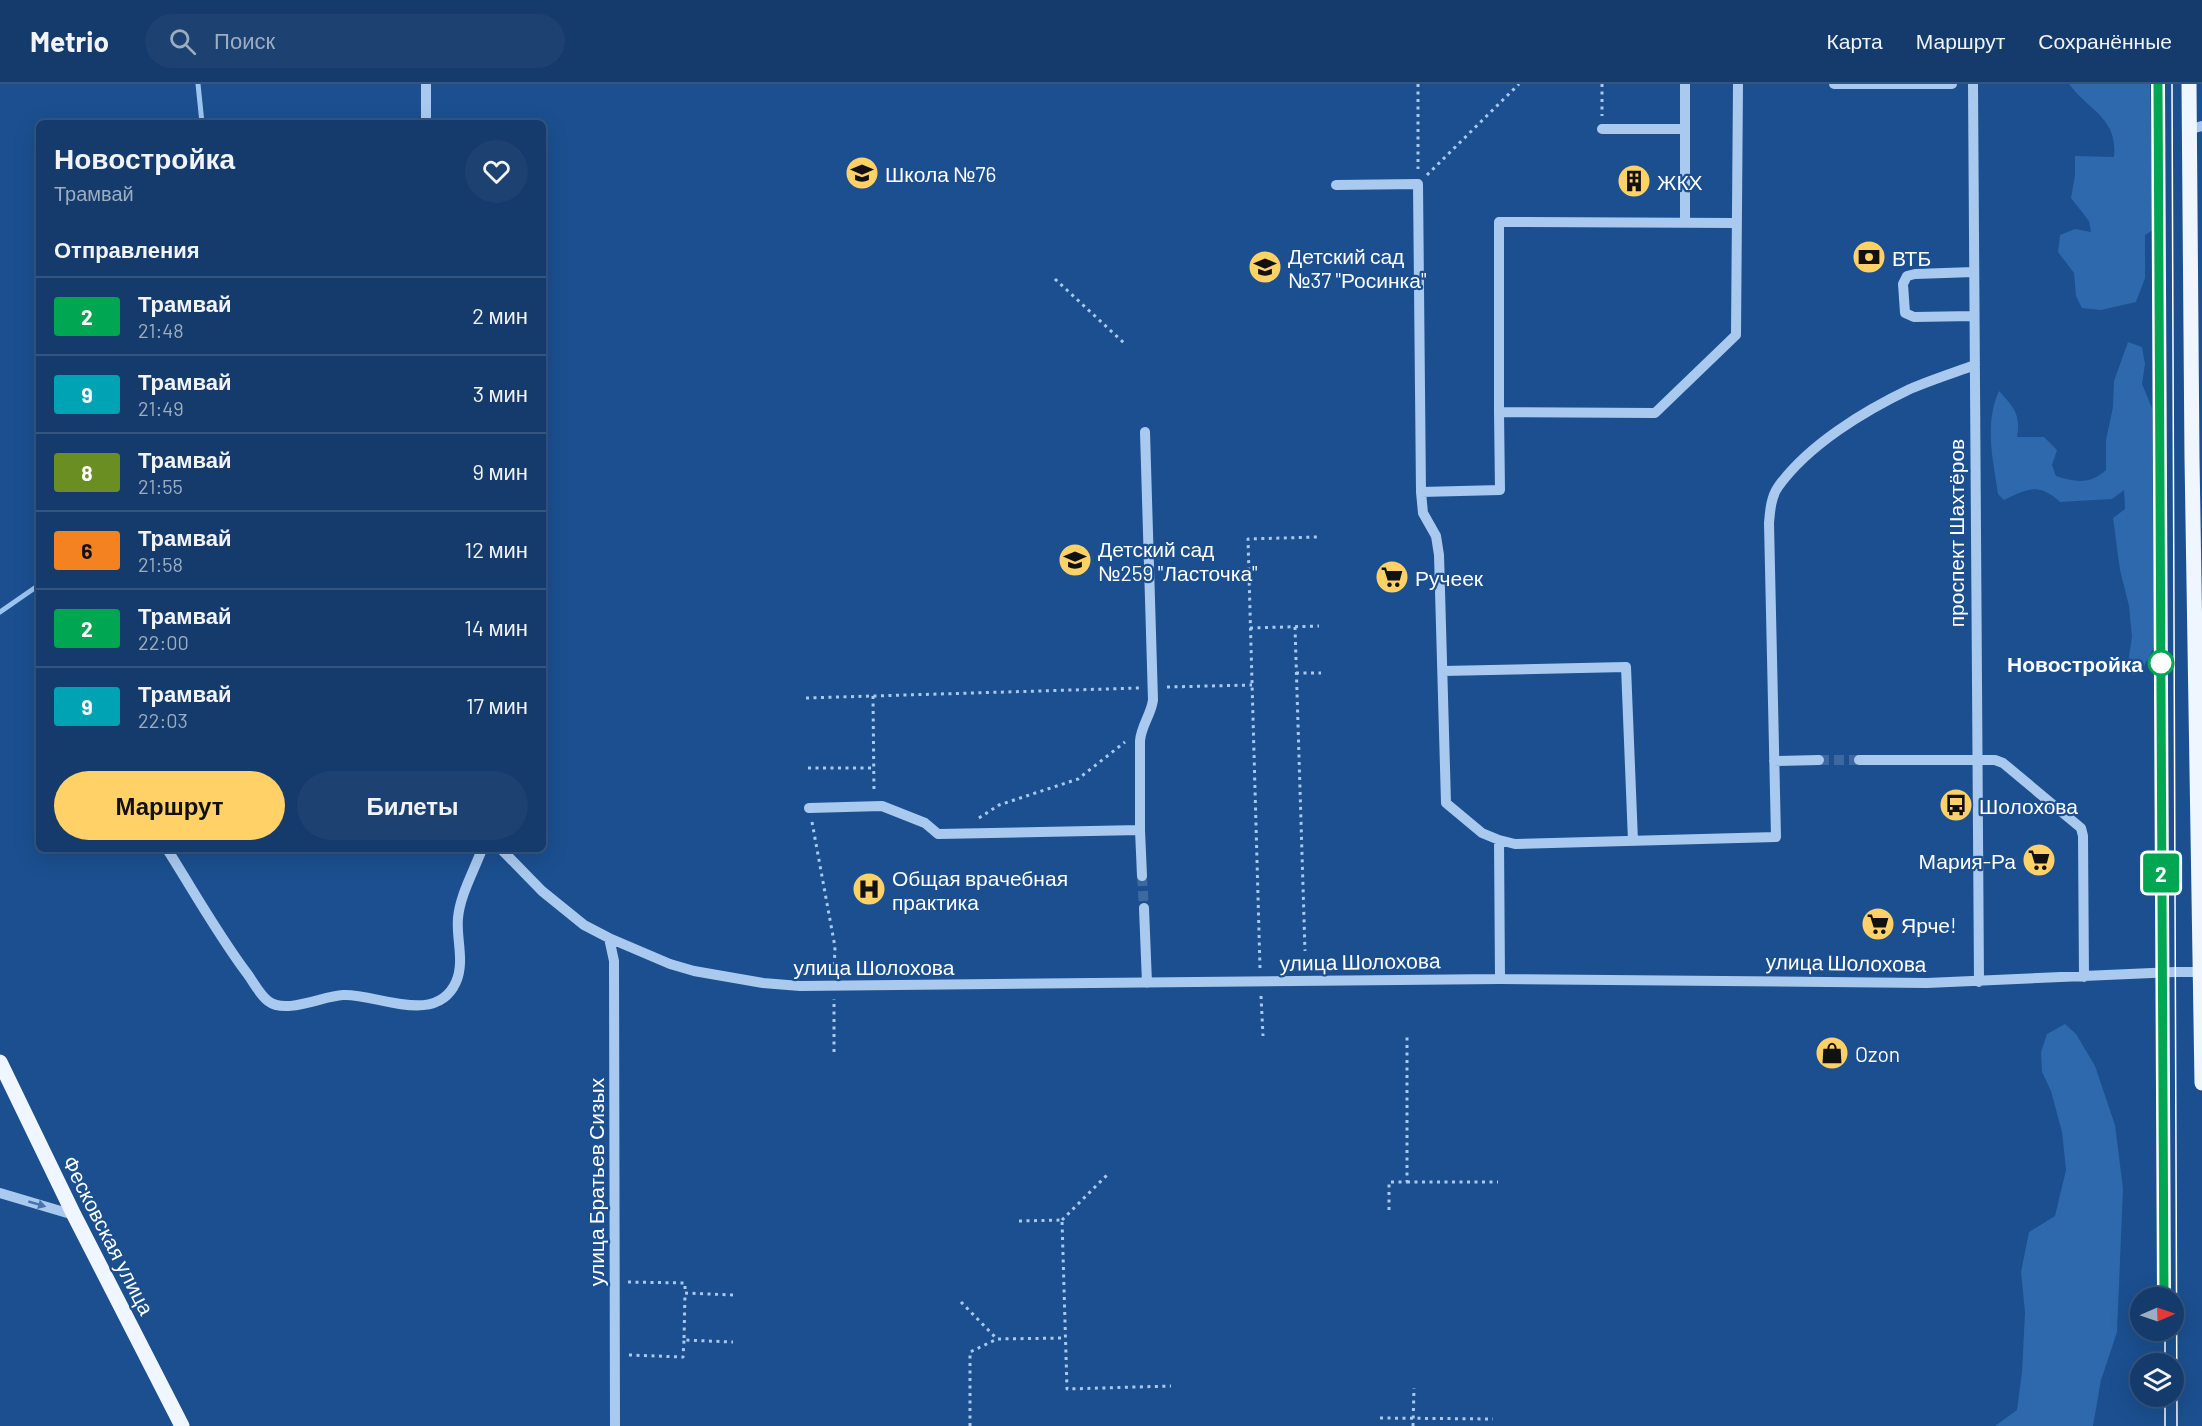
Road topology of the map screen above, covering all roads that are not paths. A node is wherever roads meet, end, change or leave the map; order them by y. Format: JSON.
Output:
{"nodes":[{"id":1,"x":426,"y":84,"type":"edge"},
{"id":2,"x":1685,"y":84,"type":"edge"},
{"id":3,"x":1738,"y":84,"type":"edge"},
{"id":4,"x":1834,"y":84,"type":"edge"},
{"id":5,"x":1952,"y":84,"type":"edge"},
{"id":6,"x":1973,"y":84,"type":"edge"},
{"id":7,"x":2189,"y":84,"type":"edge"},
{"id":8,"x":426,"y":120,"type":"edge"},
{"id":9,"x":2196,"y":127,"type":"edge"},
{"id":10,"x":1602,"y":129,"type":"road end"},
{"id":11,"x":1685,"y":129,"type":"junction"},
{"id":12,"x":1335,"y":185,"type":"dead end"},
{"id":13,"x":1685,"y":223,"type":"junction"},
{"id":14,"x":1736,"y":223,"type":"junction"},
{"id":15,"x":1974,"y":272,"type":"junction"},
{"id":16,"x":1974,"y":316,"type":"junction"},
{"id":17,"x":1975,"y":365,"type":"junction"},
{"id":18,"x":1499,"y":412,"type":"junction"},
{"id":19,"x":1144,"y":432,"type":"dead end"},
{"id":20,"x":2197,"y":458,"type":"edge"},
{"id":21,"x":1421,"y":492,"type":"junction"},
{"id":22,"x":1443,"y":671,"type":"junction"},
{"id":23,"x":1977,"y":759,"type":"junction"},
{"id":24,"x":1819,"y":760,"type":"tunnel mouth"},
{"id":25,"x":1859,"y":760,"type":"tunnel mouth"},
{"id":26,"x":1774,"y":761,"type":"junction"},
{"id":27,"x":809,"y":808,"type":"road end"},
{"id":28,"x":1140,"y":830,"type":"junction"},
{"id":29,"x":1499,"y":840,"type":"junction"},
{"id":30,"x":1633,"y":841,"type":"junction"},
{"id":31,"x":168,"y":852,"type":"edge"},
{"id":32,"x":481,"y":852,"type":"edge"},
{"id":33,"x":504,"y":852,"type":"edge"},
{"id":34,"x":1142,"y":876,"type":"tunnel mouth"},
{"id":35,"x":1144,"y":908,"type":"tunnel mouth"},
{"id":36,"x":609,"y":938,"type":"junction"},
{"id":37,"x":2201,"y":972,"type":"edge"},
{"id":38,"x":2084,"y":976,"type":"junction"},
{"id":39,"x":1500,"y":979,"type":"junction"},
{"id":40,"x":1979,"y":982,"type":"junction"},
{"id":41,"x":1147,"y":983,"type":"junction"},
{"id":42,"x":0,"y":1062,"type":"edge"},
{"id":43,"x":2202,"y":1083,"type":"edge"},
{"id":44,"x":0,"y":1193,"type":"edge"},
{"id":45,"x":74,"y":1215,"type":"junction"},
{"id":46,"x":182,"y":1426,"type":"edge"},
{"id":47,"x":615,"y":1426,"type":"edge"}],
"edges":[{"from":1,"to":8,"type":"street"},
{"from":2,"to":11,"type":"street"},
{"from":3,"to":14,"type":"street"},
{"from":4,"to":5,"type":"street"},
{"from":6,"to":15,"type":"street","name":"проспект Шахтёров"},
{"from":7,"to":9,"type":"main road"},
{"from":9,"to":20,"type":"main road"},
{"from":10,"to":11,"type":"street"},
{"from":11,"to":13,"type":"street"},
{"from":12,"to":21,"type":"street"},
{"from":13,"to":14,"type":"street"},
{"from":13,"to":18,"type":"street"},
{"from":14,"to":18,"type":"street"},
{"from":15,"to":16,"type":"street","name":"проспект Шахтёров"},
{"from":15,"to":16,"type":"street"},
{"from":16,"to":17,"type":"street","name":"проспект Шахтёров"},
{"from":17,"to":23,"type":"street","name":"проспект Шахтёров"},
{"from":17,"to":26,"type":"street"},
{"from":18,"to":21,"type":"street"},
{"from":19,"to":28,"type":"street"},
{"from":20,"to":37,"type":"main road"},
{"from":21,"to":22,"type":"street"},
{"from":22,"to":29,"type":"street"},
{"from":22,"to":30,"type":"street"},
{"from":23,"to":25,"type":"street"},
{"from":23,"to":38,"type":"street"},
{"from":23,"to":40,"type":"street","name":"проспект Шахтёров"},
{"from":24,"to":26,"type":"street"},
{"from":26,"to":30,"type":"street"},
{"from":27,"to":28,"type":"street"},
{"from":28,"to":34,"type":"street"},
{"from":29,"to":30,"type":"street"},
{"from":29,"to":39,"type":"street"},
{"from":31,"to":32,"type":"street"},
{"from":33,"to":36,"type":"street","name":"улица Шолохова"},
{"from":35,"to":41,"type":"street"},
{"from":36,"to":41,"type":"street","name":"улица Шолохова"},
{"from":36,"to":47,"type":"street","name":"улица Братьев Сизых"},
{"from":37,"to":38,"type":"street","name":"улица Шолохова"},
{"from":37,"to":43,"type":"main road"},
{"from":38,"to":40,"type":"street","name":"улица Шолохова"},
{"from":39,"to":40,"type":"street","name":"улица Шолохова"},
{"from":39,"to":41,"type":"street","name":"улица Шолохова"},
{"from":42,"to":45,"type":"main road","name":"Фесковская улица"},
{"from":44,"to":45,"type":"street","one_way":true},
{"from":45,"to":46,"type":"main road","name":"Фесковская улица"}]}
